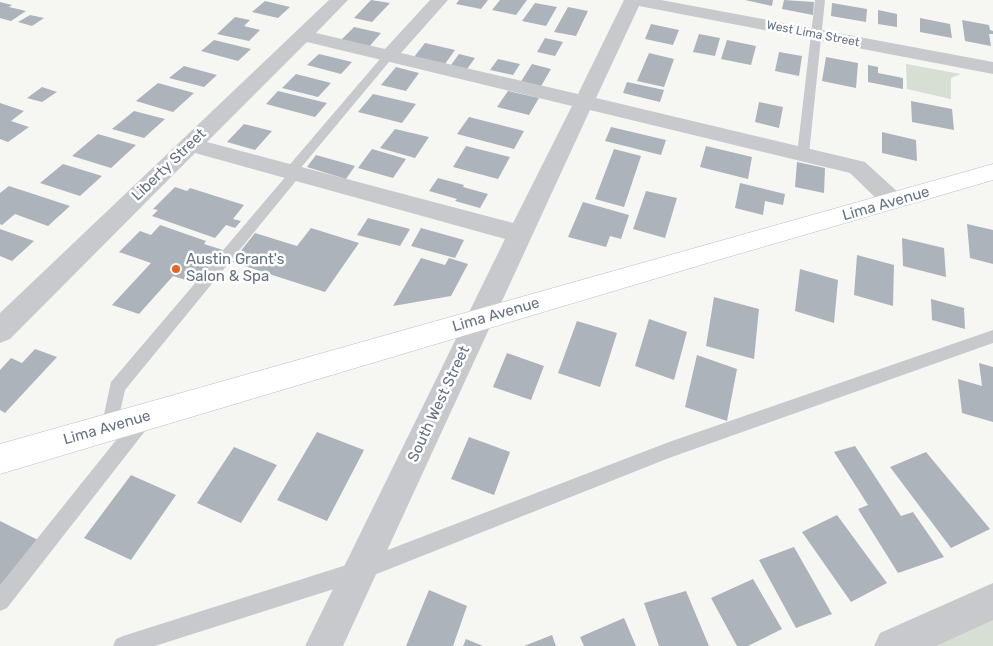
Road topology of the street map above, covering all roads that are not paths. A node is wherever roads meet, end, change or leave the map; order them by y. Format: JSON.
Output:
{"nodes":[{"id":1,"x":339,"y":0,"type":"edge"},
{"id":2,"x":439,"y":0,"type":"edge"},
{"id":3,"x":633,"y":0,"type":"edge"},
{"id":4,"x":820,"y":0,"type":"edge"},
{"id":5,"x":816,"y":34,"type":"junction"},
{"id":6,"x":303,"y":35,"type":"junction"},
{"id":7,"x":390,"y":54,"type":"junction"},
{"id":8,"x":993,"y":68,"type":"edge"},
{"id":9,"x":584,"y":100,"type":"junction"},
{"id":10,"x":191,"y":145,"type":"junction"},
{"id":11,"x":804,"y":154,"type":"junction"},
{"id":12,"x":993,"y":172,"type":"edge"},
{"id":13,"x":293,"y":173,"type":"junction"},
{"id":14,"x":894,"y":201,"type":"junction"},
{"id":15,"x":519,"y":234,"type":"junction"},
{"id":16,"x":478,"y":321,"type":"junction"},
{"id":17,"x":0,"y":331,"type":"edge"},
{"id":18,"x":993,"y":336,"type":"edge"},
{"id":19,"x":145,"y":417,"type":"junction"},
{"id":20,"x":109,"y":428,"type":"junction"},
{"id":21,"x":0,"y":459,"type":"edge"},
{"id":22,"x":359,"y":572,"type":"junction"},
{"id":23,"x":0,"y":601,"type":"edge"},
{"id":24,"x":993,"y":601,"type":"edge"},
{"id":25,"x":122,"y":646,"type":"edge"},
{"id":26,"x":324,"y":646,"type":"edge"},
{"id":27,"x":893,"y":646,"type":"edge"}],
"edges":[{"from":1,"to":6,"type":"street","name":"Liberty Street"},
{"from":2,"to":7,"type":"street"},
{"from":3,"to":5,"type":"street","name":"West Lima Street"},
{"from":3,"to":9,"type":"street","name":"South West Street"},
{"from":4,"to":5,"type":"lane"},
{"from":5,"to":8,"type":"street","name":"West Lima Street"},
{"from":5,"to":11,"type":"lane"},
{"from":6,"to":7,"type":"street"},
{"from":6,"to":10,"type":"street","name":"Liberty Street"},
{"from":7,"to":9,"type":"street"},
{"from":7,"to":13,"type":"lane"},
{"from":9,"to":11,"type":"street"},
{"from":9,"to":15,"type":"street","name":"South West Street"},
{"from":10,"to":13,"type":"street"},
{"from":10,"to":17,"type":"street","name":"Liberty Street"},
{"from":11,"to":14,"type":"street"},
{"from":12,"to":14,"type":"main road","name":"Lima Avenue"},
{"from":13,"to":15,"type":"street"},
{"from":13,"to":20,"type":"lane"},
{"from":14,"to":16,"type":"main road","name":"Lima Avenue"},
{"from":15,"to":16,"type":"street","name":"South West Street"},
{"from":16,"to":19,"type":"main road","name":"Lima Avenue"},
{"from":16,"to":22,"type":"street","name":"South West Street"},
{"from":18,"to":22,"type":"lane"},
{"from":19,"to":20,"type":"main road","name":"Lima Avenue"},
{"from":19,"to":23,"type":"lane"},
{"from":20,"to":21,"type":"main road","name":"Lima Avenue"},
{"from":22,"to":25,"type":"lane"},
{"from":22,"to":26,"type":"street","name":"South West Street"},
{"from":24,"to":27,"type":"street"}]}
